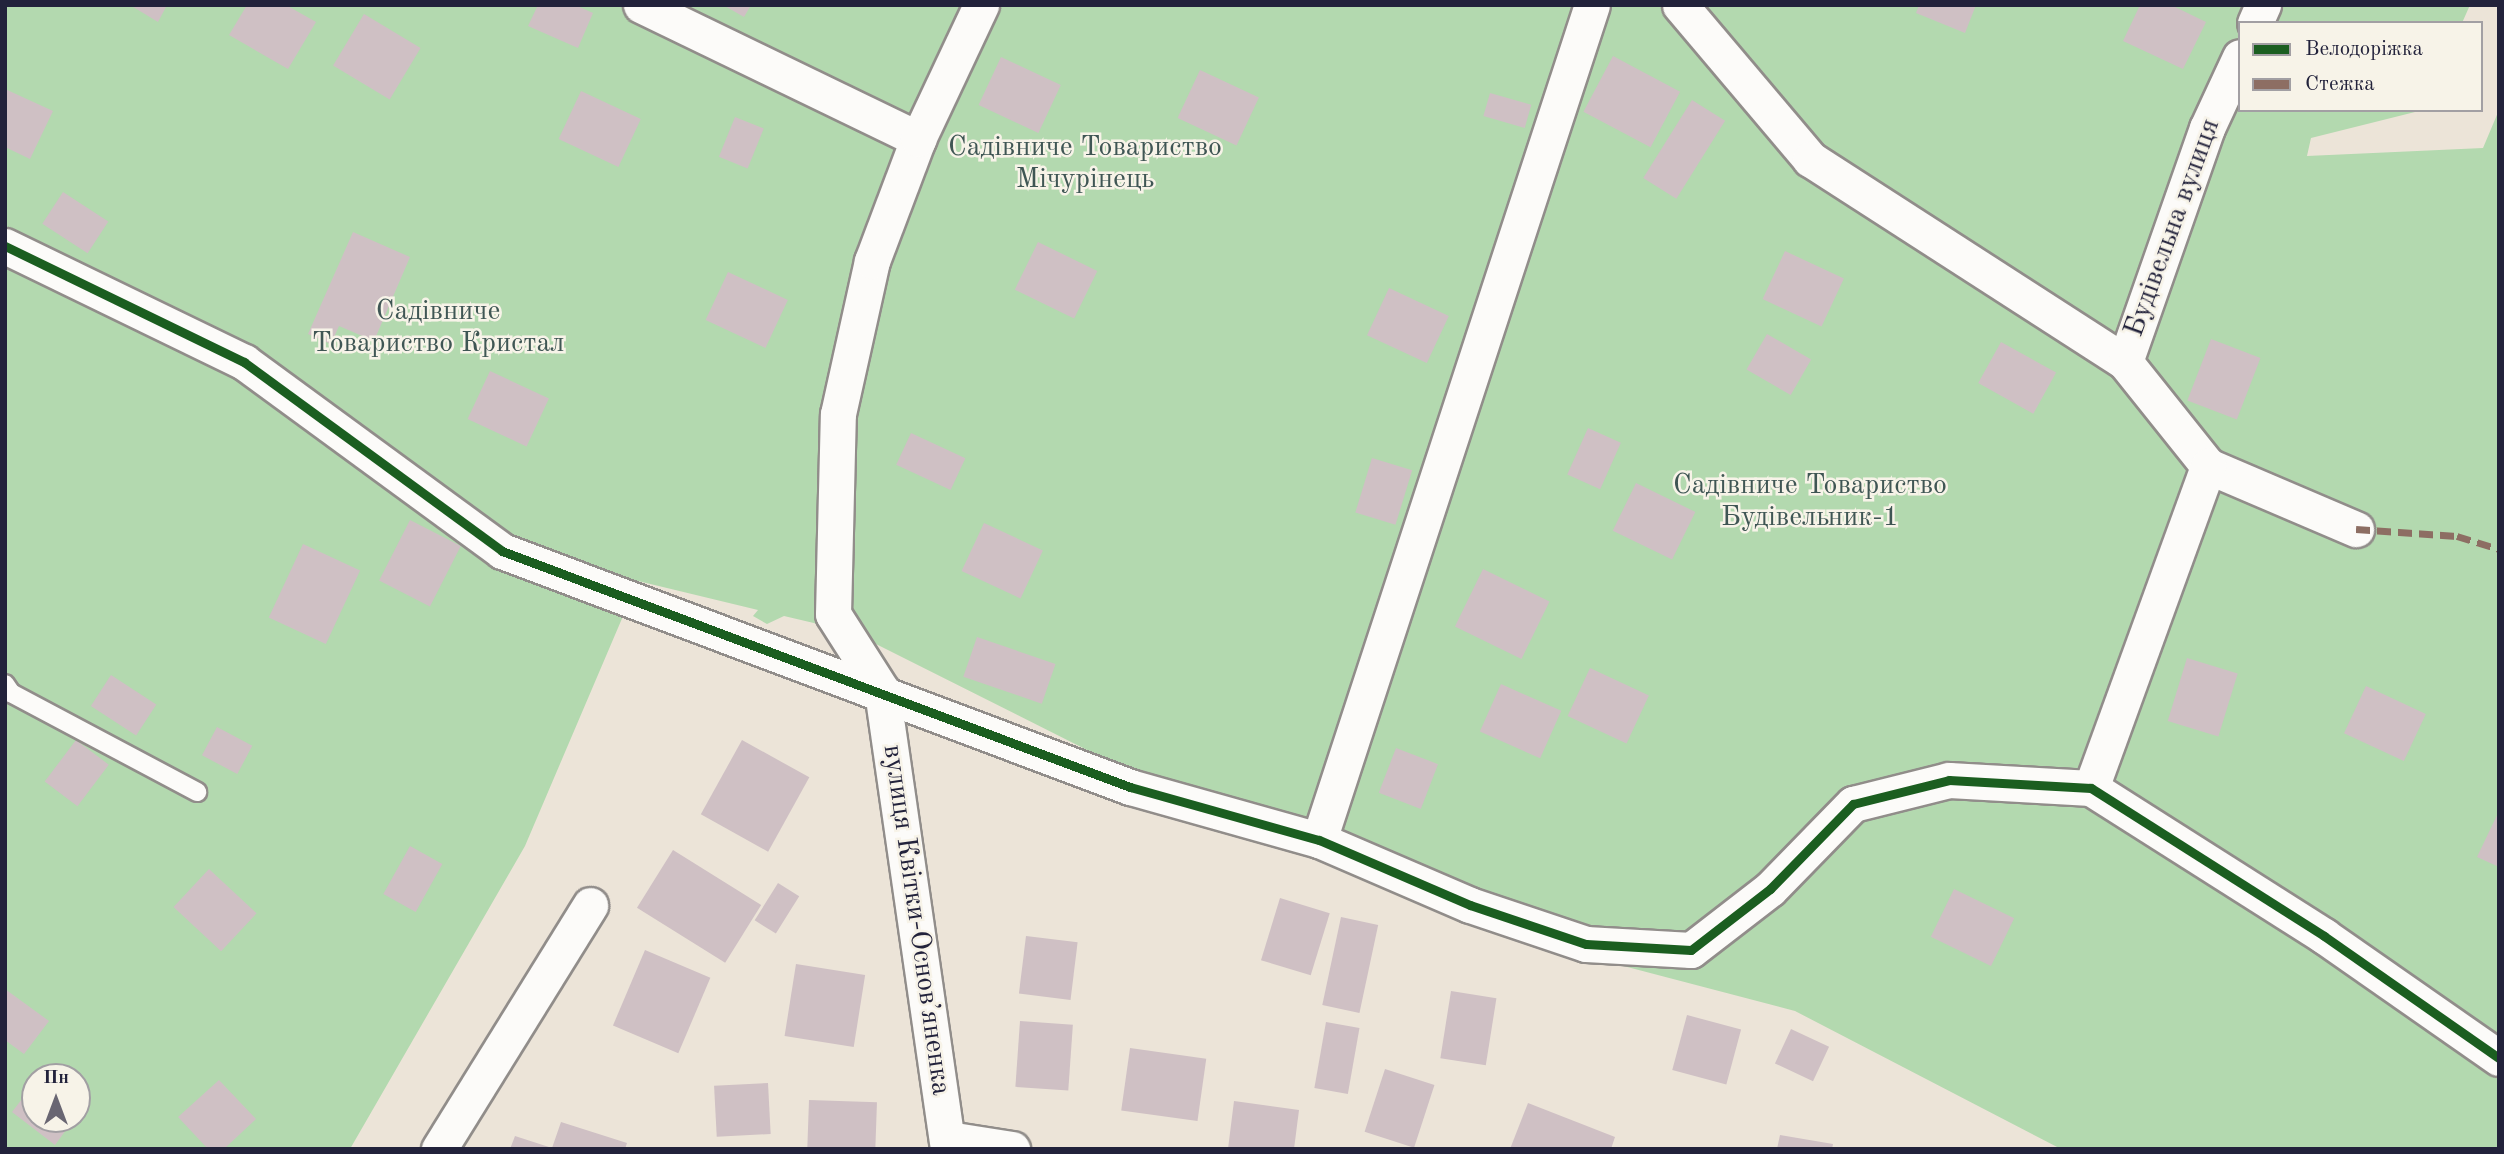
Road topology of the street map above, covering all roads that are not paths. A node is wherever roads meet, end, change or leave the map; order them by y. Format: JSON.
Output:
{"nodes":[{"id":1,"x":641,"y":5,"type":"edge"},
{"id":2,"x":981,"y":5,"type":"edge"},
{"id":3,"x":1592,"y":5,"type":"edge"},
{"id":4,"x":1681,"y":5,"type":"edge"},
{"id":5,"x":2263,"y":5,"type":"edge"},
{"id":6,"x":2256,"y":21,"type":"edge"},
{"id":7,"x":2238,"y":61,"type":"edge"},
{"id":8,"x":918,"y":139,"type":"junction"},
{"id":9,"x":8,"y":254,"type":"edge"},
{"id":10,"x":2125,"y":362,"type":"junction"},
{"id":11,"x":2208,"y":466,"type":"junction"},
{"id":12,"x":2356,"y":529,"type":"dead end"},
{"id":13,"x":5,"y":684,"type":"edge"},
{"id":14,"x":882,"y":691,"type":"junction"},
{"id":15,"x":2091,"y":788,"type":"junction"},
{"id":16,"x":197,"y":792,"type":"dead end"},
{"id":17,"x":1319,"y":840,"type":"junction"},
{"id":18,"x":590,"y":905,"type":"dead end"},
{"id":19,"x":2499,"y":1058,"type":"edge"},
{"id":20,"x":948,"y":1144,"type":"edge"},
{"id":21,"x":439,"y":1149,"type":"edge"},
{"id":22,"x":1012,"y":1149,"type":"edge"}],
"edges":[{"from":1,"to":8,"type":"street"},
{"from":2,"to":8,"type":"street"},
{"from":3,"to":17,"type":"street"},
{"from":4,"to":10,"type":"street"},
{"from":5,"to":6,"type":"street"},
{"from":7,"to":10,"type":"street","name":"Будівельна вулиця"},
{"from":8,"to":14,"type":"street"},
{"from":9,"to":14,"type":"street"},
{"from":10,"to":11,"type":"street"},
{"from":11,"to":12,"type":"street"},
{"from":11,"to":15,"type":"street"},
{"from":13,"to":16,"type":"lane"},
{"from":14,"to":17,"type":"street"},
{"from":14,"to":20,"type":"street","name":"вулиця Квітки-Основʼяненка"},
{"from":15,"to":17,"type":"street"},
{"from":15,"to":19,"type":"street"},
{"from":18,"to":21,"type":"street"},
{"from":20,"to":22,"type":"street"}]}
